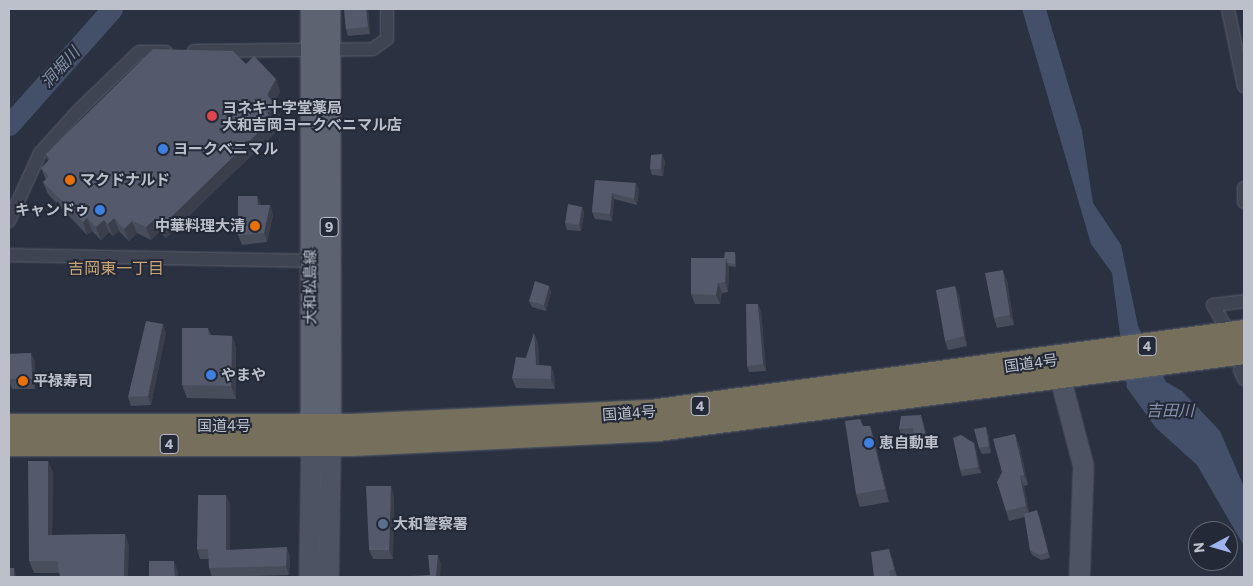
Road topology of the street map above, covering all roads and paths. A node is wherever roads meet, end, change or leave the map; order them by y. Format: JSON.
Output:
{"nodes":[{"id":1,"x":311,"y":9,"type":"edge"},
{"id":2,"x":329,"y":9,"type":"edge"},
{"id":3,"x":387,"y":9,"type":"edge"},
{"id":4,"x":1228,"y":9,"type":"edge"},
{"id":5,"x":320,"y":49,"type":"junction"},
{"id":6,"x":1244,"y":86,"type":"edge"},
{"id":7,"x":1244,"y":188,"type":"edge"},
{"id":8,"x":1244,"y":202,"type":"edge"},
{"id":9,"x":9,"y":221,"type":"edge"},
{"id":10,"x":9,"y":255,"type":"edge"},
{"id":11,"x":310,"y":260,"type":"junction"},
{"id":12,"x":1244,"y":301,"type":"edge"},
{"id":13,"x":1223,"y":338,"type":"edge"},
{"id":14,"x":1243,"y":367,"type":"edge"},
{"id":15,"x":1057,"y":369,"type":"junction"},
{"id":16,"x":9,"y":426,"type":"edge"},
{"id":17,"x":320,"y":435,"type":"junction"},
{"id":18,"x":9,"y":444,"type":"edge"},
{"id":19,"x":309,"y":577,"type":"edge"},
{"id":20,"x":328,"y":577,"type":"edge"},
{"id":21,"x":1079,"y":577,"type":"edge"}],
"edges":[{"from":1,"to":5,"type":"main road","name":"大和松島線","number":"9"},
{"from":2,"to":5,"type":"main road","name":"大和松島線","number":"9"},
{"from":3,"to":5,"type":"street"},
{"from":4,"to":6,"type":"street"},
{"from":5,"to":9,"type":"street"},
{"from":5,"to":11,"type":"main road","name":"大和松島線","number":"9"},
{"from":5,"to":17,"type":"main road","name":"大和松島線","number":"9"},
{"from":7,"to":8,"type":"street"},
{"from":10,"to":11,"type":"street"},
{"from":11,"to":17,"type":"main road","name":"大和松島線","number":"9"},
{"from":12,"to":13,"type":"street"},
{"from":13,"to":14,"type":"highway","name":"国道4号","number":"4"},
{"from":13,"to":15,"type":"highway","name":"国道4号","number":"4"},
{"from":15,"to":17,"type":"highway","name":"国道4号","number":"4"},
{"from":15,"to":21,"type":"street"},
{"from":16,"to":17,"type":"highway","name":"国道4号","number":"4"},
{"from":17,"to":18,"type":"highway","name":"国道4号","number":"4"},
{"from":17,"to":19,"type":"street"},
{"from":17,"to":20,"type":"street"}]}
